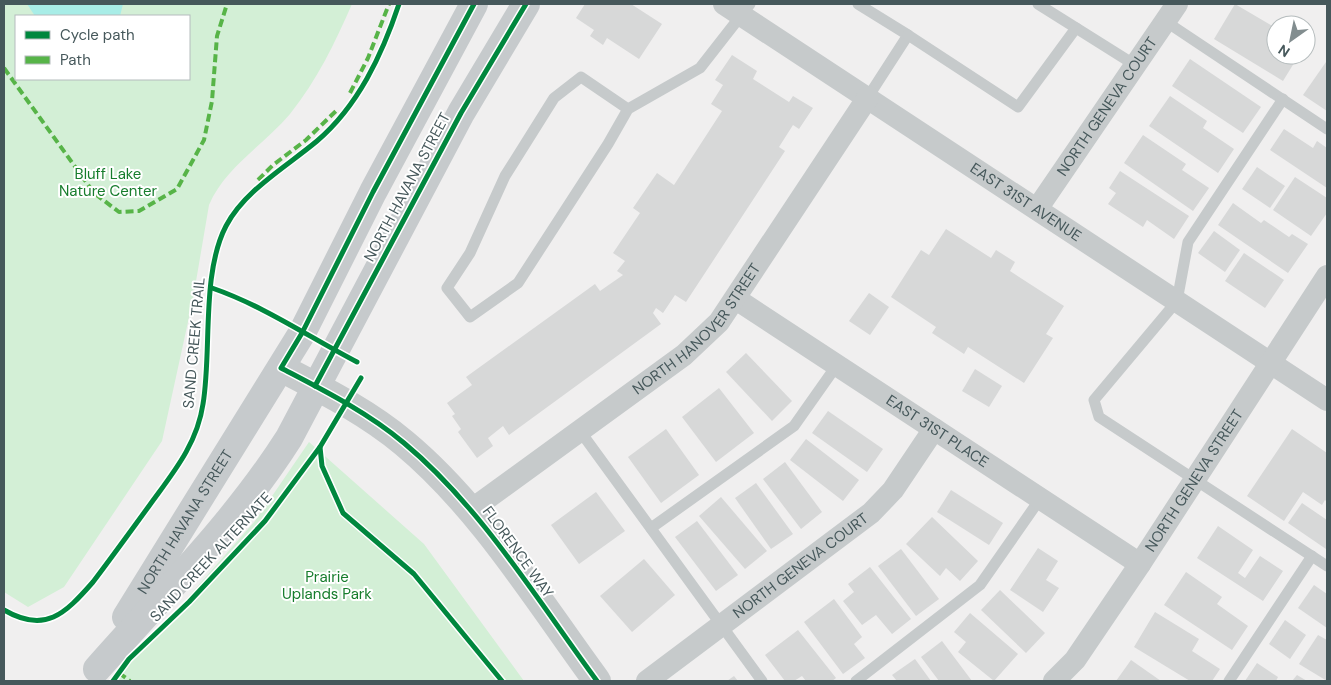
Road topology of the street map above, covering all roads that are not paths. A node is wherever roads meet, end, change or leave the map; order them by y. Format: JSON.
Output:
{"nodes":[{"id":1,"x":474,"y":4,"type":"edge"},
{"id":2,"x":526,"y":4,"type":"edge"},
{"id":3,"x":858,"y":4,"type":"edge"},
{"id":4,"x":1038,"y":4,"type":"edge"},
{"id":5,"x":739,"y":8,"type":"edge"},
{"id":6,"x":1171,"y":12,"type":"edge"},
{"id":7,"x":1076,"y":28,"type":"junction"},
{"id":8,"x":908,"y":35,"type":"junction"},
{"id":9,"x":1135,"y":65,"type":"junction"},
{"id":10,"x":868,"y":97,"type":"junction"},
{"id":11,"x":1283,"y":99,"type":"junction"},
{"id":12,"x":628,"y":108,"type":"junction"},
{"id":13,"x":1327,"y":128,"type":"edge"},
{"id":14,"x":1037,"y":209,"type":"junction"},
{"id":15,"x":1327,"y":276,"type":"edge"},
{"id":16,"x":736,"y":299,"type":"junction"},
{"id":17,"x":1177,"y":302,"type":"junction"},
{"id":18,"x":1270,"y":363,"type":"junction"},
{"id":19,"x":837,"y":365,"type":"junction"},
{"id":20,"x":281,"y":368,"type":"junction"},
{"id":21,"x":316,"y":386,"type":"junction"},
{"id":22,"x":1327,"y":400,"type":"edge"},
{"id":23,"x":934,"y":429,"type":"junction"},
{"id":24,"x":580,"y":431,"type":"junction"},
{"id":25,"x":1196,"y":478,"type":"junction"},
{"id":26,"x":1040,"y":498,"type":"junction"},
{"id":27,"x":471,"y":510,"type":"junction"},
{"id":28,"x":651,"y":528,"type":"junction"},
{"id":29,"x":1312,"y":556,"type":"junction"},
{"id":30,"x":1140,"y":564,"type":"junction"},
{"id":31,"x":1327,"y":566,"type":"edge"},
{"id":32,"x":721,"y":625,"type":"junction"},
{"id":33,"x":93,"y":675,"type":"edge"},
{"id":34,"x":597,"y":681,"type":"edge"},
{"id":35,"x":647,"y":681,"type":"edge"},
{"id":36,"x":762,"y":681,"type":"edge"},
{"id":37,"x":856,"y":681,"type":"edge"},
{"id":38,"x":1054,"y":681,"type":"edge"},
{"id":39,"x":1229,"y":681,"type":"edge"}],
"edges":[{"from":1,"to":20,"type":"main road","name":"NORTH HAVANA STREET"},
{"from":2,"to":21,"type":"main road","name":"NORTH HAVANA STREET"},
{"from":3,"to":8,"type":"lane"},
{"from":4,"to":7,"type":"lane"},
{"from":5,"to":10,"type":"street","name":"EAST 31ST AVENUE"},
{"from":5,"to":12,"type":"lane"},
{"from":6,"to":9,"type":"street","name":"NORTH GENEVA COURT"},
{"from":6,"to":11,"type":"lane"},
{"from":7,"to":8,"type":"lane"},
{"from":7,"to":9,"type":"lane"},
{"from":8,"to":10,"type":"lane"},
{"from":9,"to":14,"type":"street","name":"NORTH GENEVA COURT"},
{"from":10,"to":14,"type":"street","name":"EAST 31ST AVENUE"},
{"from":10,"to":16,"type":"street","name":"NORTH HANOVER STREET"},
{"from":11,"to":13,"type":"lane"},
{"from":11,"to":17,"type":"lane"},
{"from":12,"to":12,"type":"lane"},
{"from":14,"to":17,"type":"street","name":"EAST 31ST AVENUE"},
{"from":15,"to":18,"type":"street","name":"NORTH GENEVA STREET"},
{"from":16,"to":19,"type":"street","name":"EAST 31ST PLACE"},
{"from":16,"to":24,"type":"street","name":"NORTH HANOVER STREET"},
{"from":17,"to":18,"type":"street","name":"EAST 31ST AVENUE"},
{"from":17,"to":25,"type":"lane"},
{"from":18,"to":22,"type":"street","name":"EAST 31ST AVENUE"},
{"from":18,"to":25,"type":"street","name":"NORTH GENEVA STREET"},
{"from":19,"to":23,"type":"street","name":"EAST 31ST PLACE"},
{"from":19,"to":28,"type":"lane"},
{"from":20,"to":21,"type":"street","name":"FLORENCE WAY"},
{"from":20,"to":33,"type":"main road","name":"NORTH HAVANA STREET"},
{"from":21,"to":27,"type":"street","name":"FLORENCE WAY"},
{"from":21,"to":33,"type":"main road","name":"NORTH HAVANA STREET"},
{"from":23,"to":26,"type":"street","name":"EAST 31ST PLACE"},
{"from":23,"to":32,"type":"street","name":"NORTH GENEVA COURT"},
{"from":24,"to":27,"type":"street","name":"NORTH HANOVER STREET"},
{"from":24,"to":28,"type":"lane"},
{"from":25,"to":29,"type":"lane"},
{"from":25,"to":30,"type":"street","name":"NORTH GENEVA STREET"},
{"from":26,"to":30,"type":"street","name":"EAST 31ST PLACE"},
{"from":26,"to":37,"type":"lane"},
{"from":27,"to":34,"type":"street","name":"FLORENCE WAY"},
{"from":28,"to":32,"type":"lane"},
{"from":29,"to":31,"type":"lane"},
{"from":29,"to":39,"type":"lane"},
{"from":30,"to":38,"type":"street","name":"NORTH GENEVA STREET"},
{"from":32,"to":35,"type":"street","name":"NORTH GENEVA COURT"},
{"from":32,"to":36,"type":"lane"}]}
